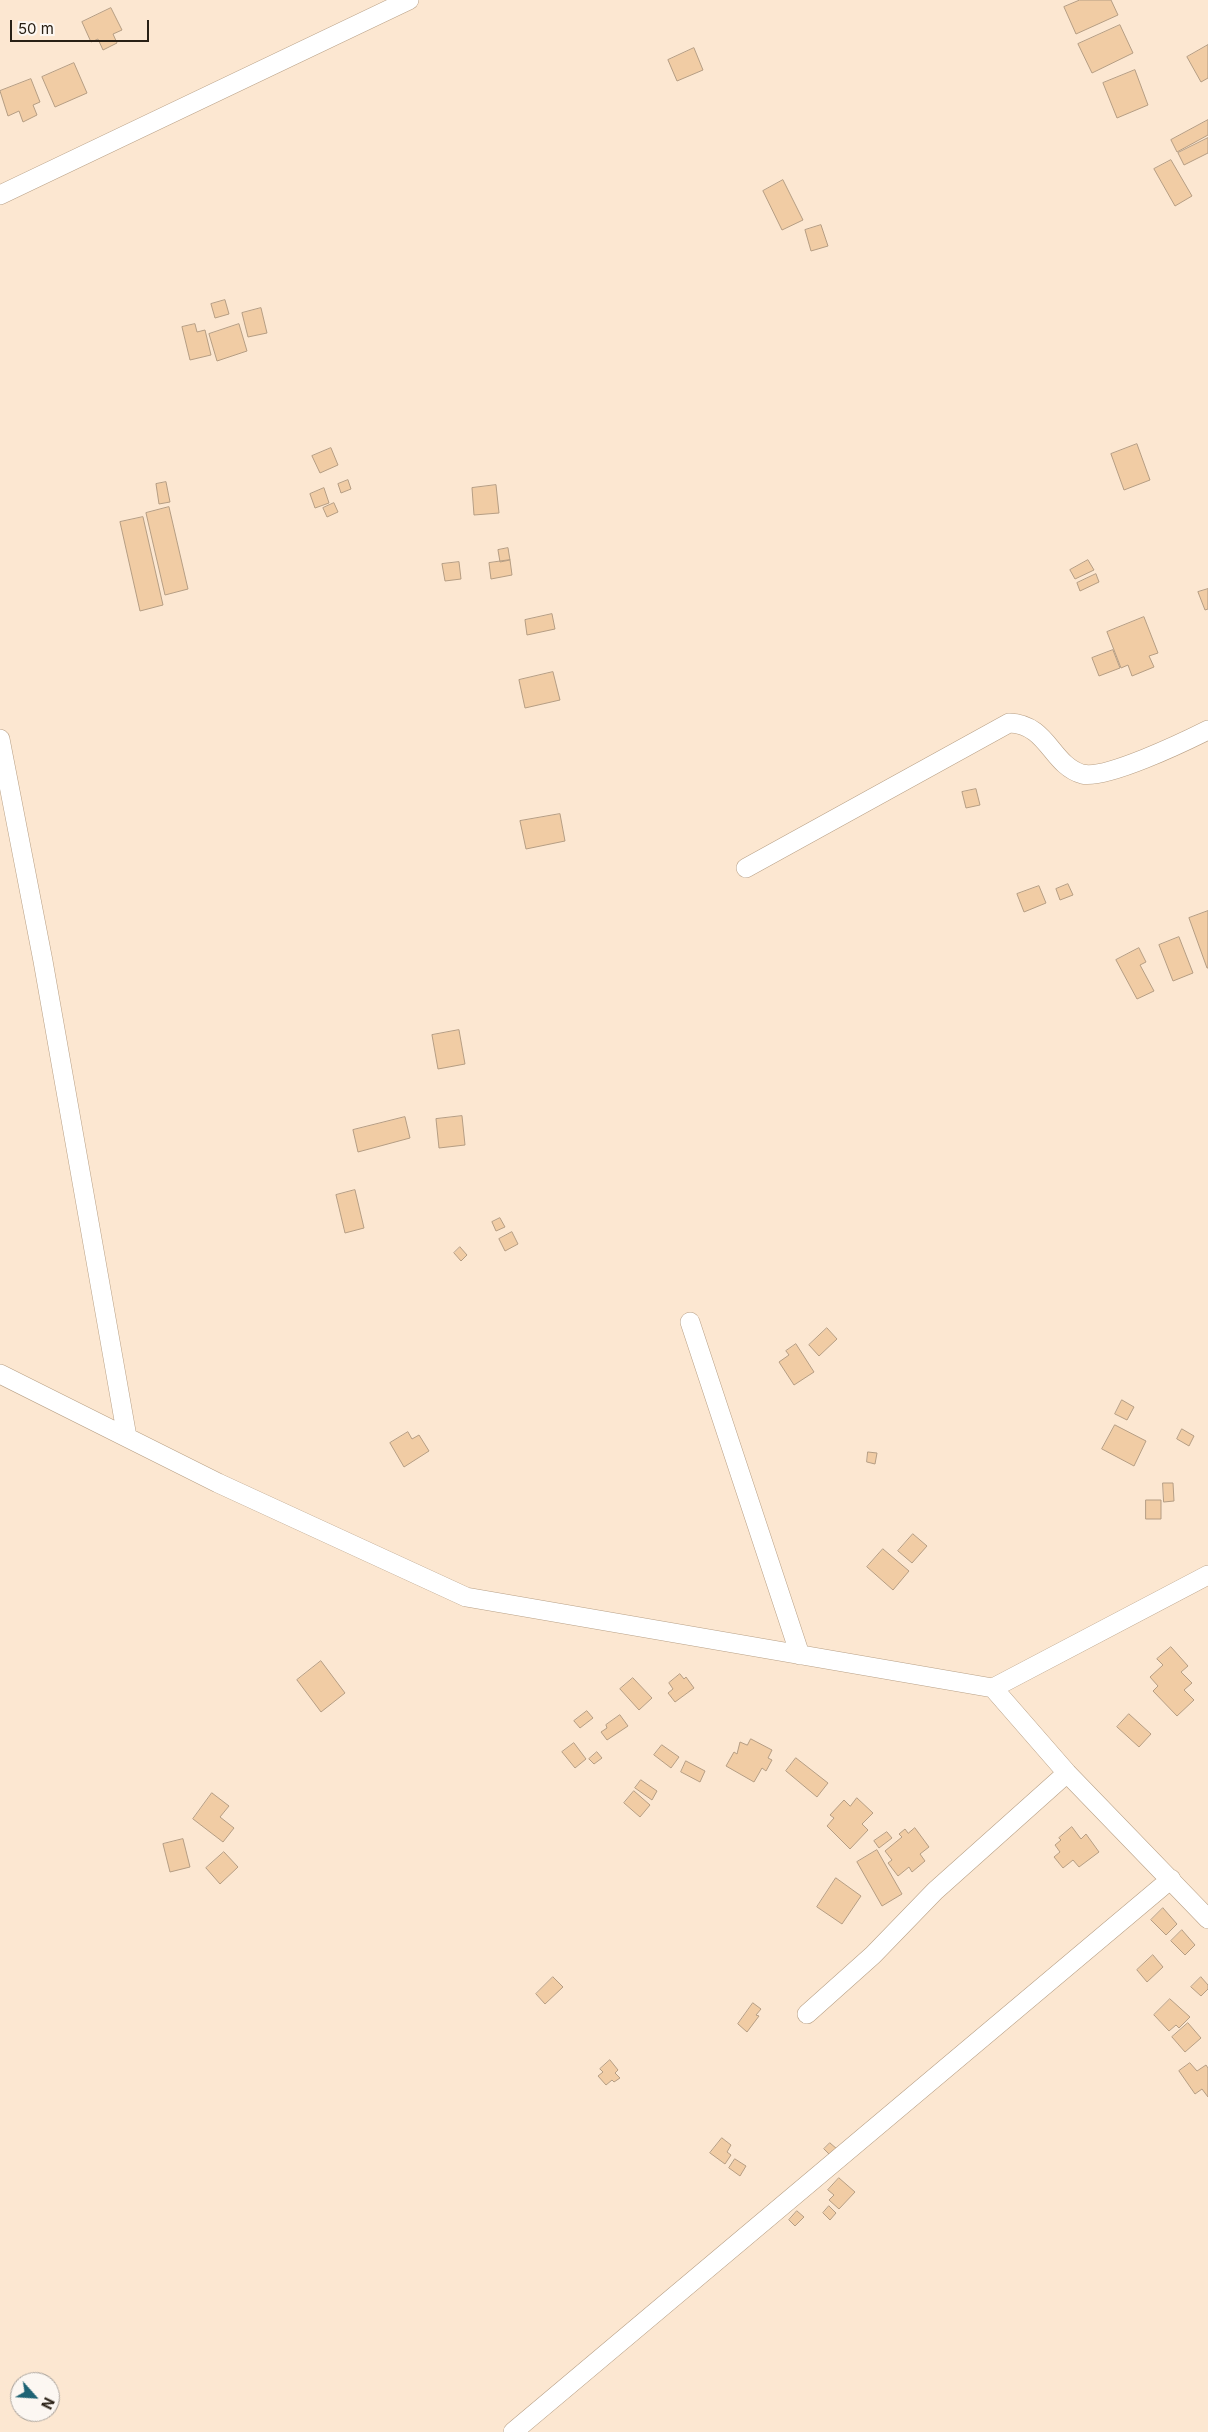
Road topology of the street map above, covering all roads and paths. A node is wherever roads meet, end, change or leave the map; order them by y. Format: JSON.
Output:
{"nodes":[{"id":1,"x":409,"y":0,"type":"edge"},
{"id":2,"x":0,"y":195,"type":"edge"},
{"id":3,"x":1208,"y":730,"type":"edge"},
{"id":4,"x":0,"y":739,"type":"edge"},
{"id":5,"x":746,"y":868,"type":"dead end"},
{"id":6,"x":690,"y":1322,"type":"dead end"},
{"id":7,"x":0,"y":1374,"type":"edge"},
{"id":8,"x":127,"y":1437,"type":"junction"},
{"id":9,"x":1208,"y":1575,"type":"edge"},
{"id":10,"x":800,"y":1655,"type":"junction"},
{"id":11,"x":993,"y":1688,"type":"junction"},
{"id":12,"x":1067,"y":1773,"type":"junction"},
{"id":13,"x":1170,"y":1879,"type":"junction"},
{"id":14,"x":1208,"y":1919,"type":"edge"},
{"id":15,"x":807,"y":2014,"type":"dead end"},
{"id":16,"x":513,"y":2432,"type":"edge"}],
"edges":[{"from":1,"to":2,"type":"street"},
{"from":3,"to":5,"type":"street"},
{"from":4,"to":8,"type":"street"},
{"from":6,"to":10,"type":"street"},
{"from":7,"to":8,"type":"street"},
{"from":8,"to":10,"type":"street"},
{"from":9,"to":11,"type":"street"},
{"from":10,"to":11,"type":"street"},
{"from":11,"to":12,"type":"street"},
{"from":12,"to":13,"type":"street"},
{"from":12,"to":15,"type":"street"},
{"from":13,"to":14,"type":"street"},
{"from":13,"to":16,"type":"street"}]}
